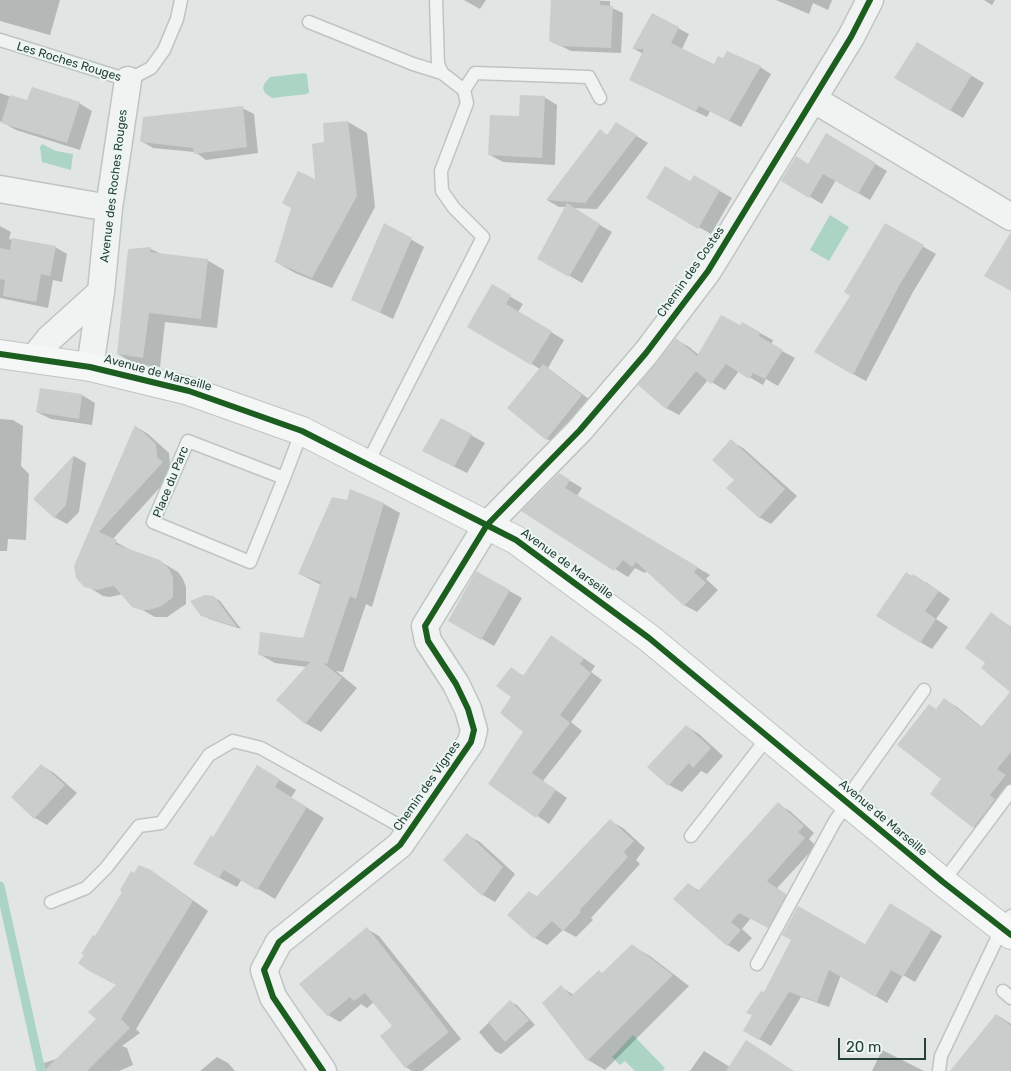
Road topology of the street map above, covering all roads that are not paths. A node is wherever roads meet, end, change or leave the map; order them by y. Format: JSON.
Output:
{"nodes":[{"id":1,"x":181,"y":0,"type":"edge"},
{"id":2,"x":436,"y":0,"type":"edge"},
{"id":3,"x":870,"y":0,"type":"edge"},
{"id":4,"x":309,"y":22,"type":"dead end"},
{"id":5,"x":0,"y":40,"type":"edge"},
{"id":6,"x":442,"y":73,"type":"junction"},
{"id":7,"x":128,"y":80,"type":"junction"},
{"id":8,"x":464,"y":90,"type":"junction"},
{"id":9,"x":600,"y":98,"type":"dead end"},
{"id":10,"x":813,"y":99,"type":"junction"},
{"id":11,"x":0,"y":189,"type":"edge"},
{"id":12,"x":109,"y":208,"type":"junction"},
{"id":13,"x":1011,"y":217,"type":"edge"},
{"id":14,"x":101,"y":292,"type":"junction"},
{"id":15,"x":0,"y":354,"type":"edge"},
{"id":16,"x":32,"y":359,"type":"junction"},
{"id":17,"x":90,"y":368,"type":"junction"},
{"id":18,"x":302,"y":431,"type":"junction"},
{"id":19,"x":367,"y":464,"type":"junction"},
{"id":20,"x":284,"y":478,"type":"junction"},
{"id":21,"x":488,"y":525,"type":"junction"},
{"id":22,"x":924,"y":690,"type":"dead end"},
{"id":23,"x":768,"y":737,"type":"junction"},
{"id":24,"x":1011,"y":791,"type":"edge"},
{"id":25,"x":846,"y":802,"type":"junction"},
{"id":26,"x":409,"y":831,"type":"junction"},
{"id":27,"x":691,"y":836,"type":"dead end"},
{"id":28,"x":943,"y":882,"type":"junction"},
{"id":29,"x":51,"y":902,"type":"dead end"},
{"id":30,"x":1008,"y":926,"type":"edge"},
{"id":31,"x":757,"y":964,"type":"dead end"},
{"id":32,"x":323,"y":1071,"type":"edge"},
{"id":33,"x":939,"y":1071,"type":"edge"}],
"edges":[{"from":1,"to":7,"type":"lane","name":"Les Roches Rouges"},
{"from":2,"to":6,"type":"lane"},
{"from":3,"to":10,"type":"street","name":"Chemin des Costes"},
{"from":4,"to":6,"type":"lane"},
{"from":5,"to":7,"type":"lane","name":"Les Roches Rouges"},
{"from":6,"to":8,"type":"lane"},
{"from":7,"to":12,"type":"street","name":"Avenue des Roches Rouges"},
{"from":8,"to":9,"type":"lane"},
{"from":8,"to":19,"type":"lane"},
{"from":10,"to":13,"type":"street"},
{"from":10,"to":21,"type":"street","name":"Chemin des Costes"},
{"from":11,"to":12,"type":"street"},
{"from":12,"to":14,"type":"street","name":"Avenue des Roches Rouges"},
{"from":14,"to":16,"type":"street"},
{"from":14,"to":17,"type":"street","name":"Avenue des Roches Rouges"},
{"from":15,"to":16,"type":"street","name":"Avenue de Marseille"},
{"from":16,"to":17,"type":"street","name":"Avenue de Marseille"},
{"from":17,"to":18,"type":"street","name":"Avenue de Marseille"},
{"from":18,"to":19,"type":"street","name":"Avenue de Marseille"},
{"from":18,"to":20,"type":"lane","name":"Place du Parc"},
{"from":19,"to":21,"type":"street","name":"Avenue de Marseille"},
{"from":20,"to":20,"type":"lane","name":"Place du Parc"},
{"from":21,"to":23,"type":"street","name":"Avenue de Marseille"},
{"from":21,"to":26,"type":"street","name":"Chemin des Vignes"},
{"from":22,"to":25,"type":"lane"},
{"from":23,"to":25,"type":"street","name":"Avenue de Marseille"},
{"from":23,"to":27,"type":"lane"},
{"from":24,"to":28,"type":"lane"},
{"from":25,"to":28,"type":"street","name":"Avenue de Marseille"},
{"from":25,"to":31,"type":"lane"},
{"from":26,"to":29,"type":"lane"},
{"from":26,"to":32,"type":"street","name":"Chemin des Vignes"},
{"from":28,"to":30,"type":"street","name":"Avenue de Marseille"},
{"from":30,"to":33,"type":"lane"}]}
